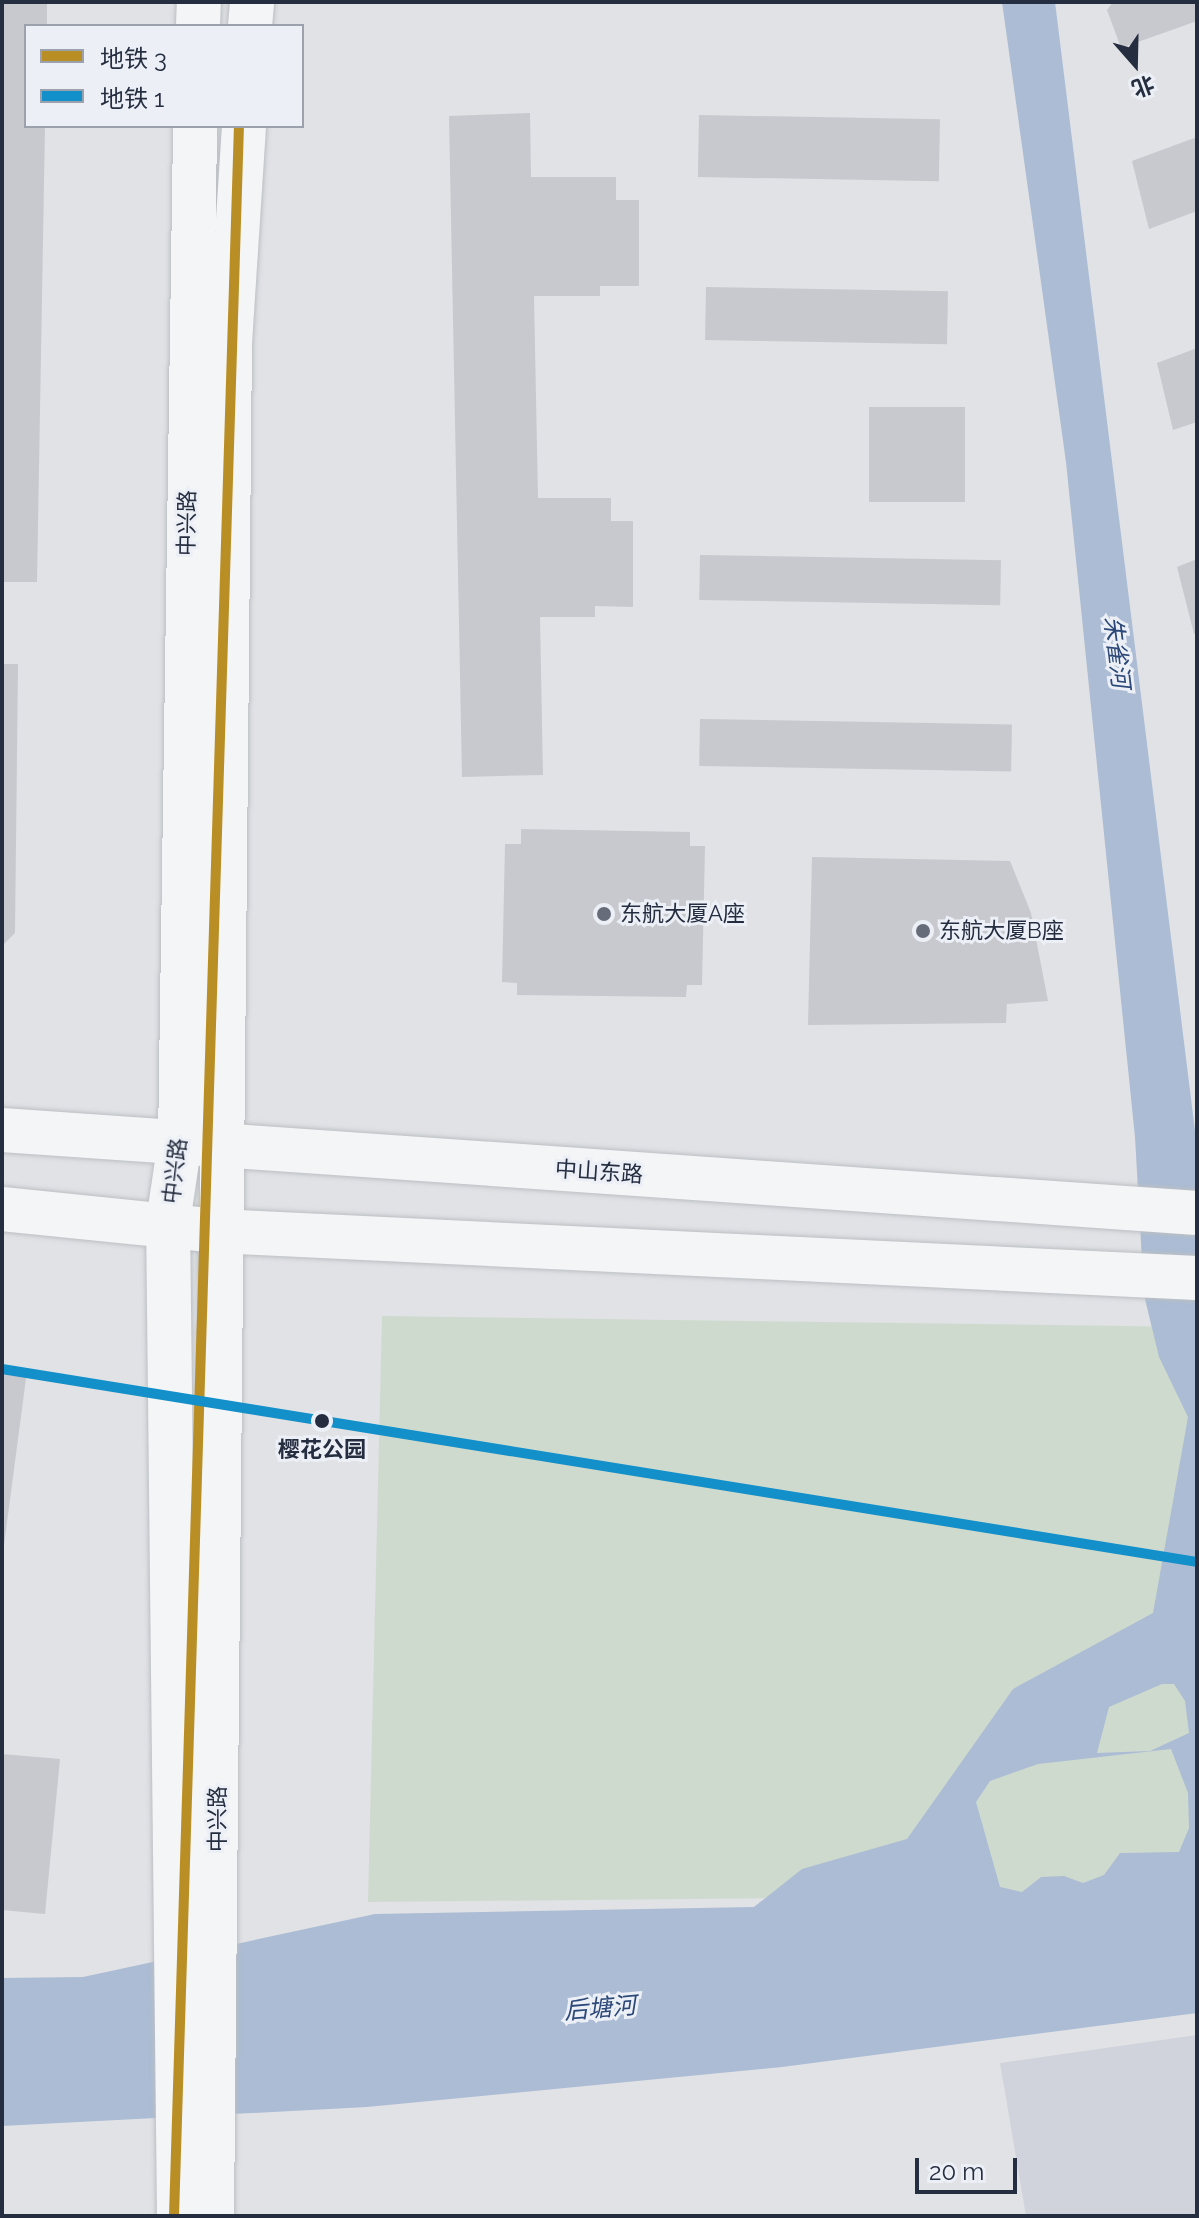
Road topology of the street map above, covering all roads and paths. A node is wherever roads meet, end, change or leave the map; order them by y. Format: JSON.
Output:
{"nodes":[{"id":1,"x":199,"y":2,"type":"edge"},
{"id":2,"x":252,"y":2,"type":"edge"},
{"id":3,"x":198,"y":24,"type":"edge"},
{"id":4,"x":250,"y":24,"type":"edge"},
{"id":5,"x":195,"y":128,"type":"edge"},
{"id":6,"x":244,"y":128,"type":"edge"},
{"id":7,"x":2,"y":1130,"type":"edge"},
{"id":8,"x":200,"y":1145,"type":"junction"},
{"id":9,"x":2,"y":1209,"type":"edge"},
{"id":10,"x":1197,"y":1213,"type":"edge"},
{"id":11,"x":168,"y":1222,"type":"junction"},
{"id":12,"x":217,"y":1231,"type":"junction"},
{"id":13,"x":1197,"y":1278,"type":"edge"},
{"id":14,"x":197,"y":1915,"type":"junction"},
{"id":15,"x":196,"y":2205,"type":"edge"}],
"edges":[{"from":1,"to":3,"type":"main road"},
{"from":2,"to":4,"type":"main road"},
{"from":5,"to":8,"type":"main road","name":"中兴路"},
{"from":6,"to":8,"type":"main road","name":"中兴路"},
{"from":7,"to":8,"type":"main road","name":"中山东路"},
{"from":8,"to":10,"type":"main road","name":"中山东路"},
{"from":8,"to":11,"type":"main road","name":"中兴路"},
{"from":8,"to":12,"type":"main road","name":"中兴路"},
{"from":9,"to":11,"type":"main road"},
{"from":11,"to":12,"type":"main road"},
{"from":11,"to":14,"type":"main road","name":"中兴路"},
{"from":12,"to":13,"type":"main road"},
{"from":12,"to":14,"type":"main road","name":"中兴路"},
{"from":14,"to":15,"type":"main road","name":"中兴路"}]}
